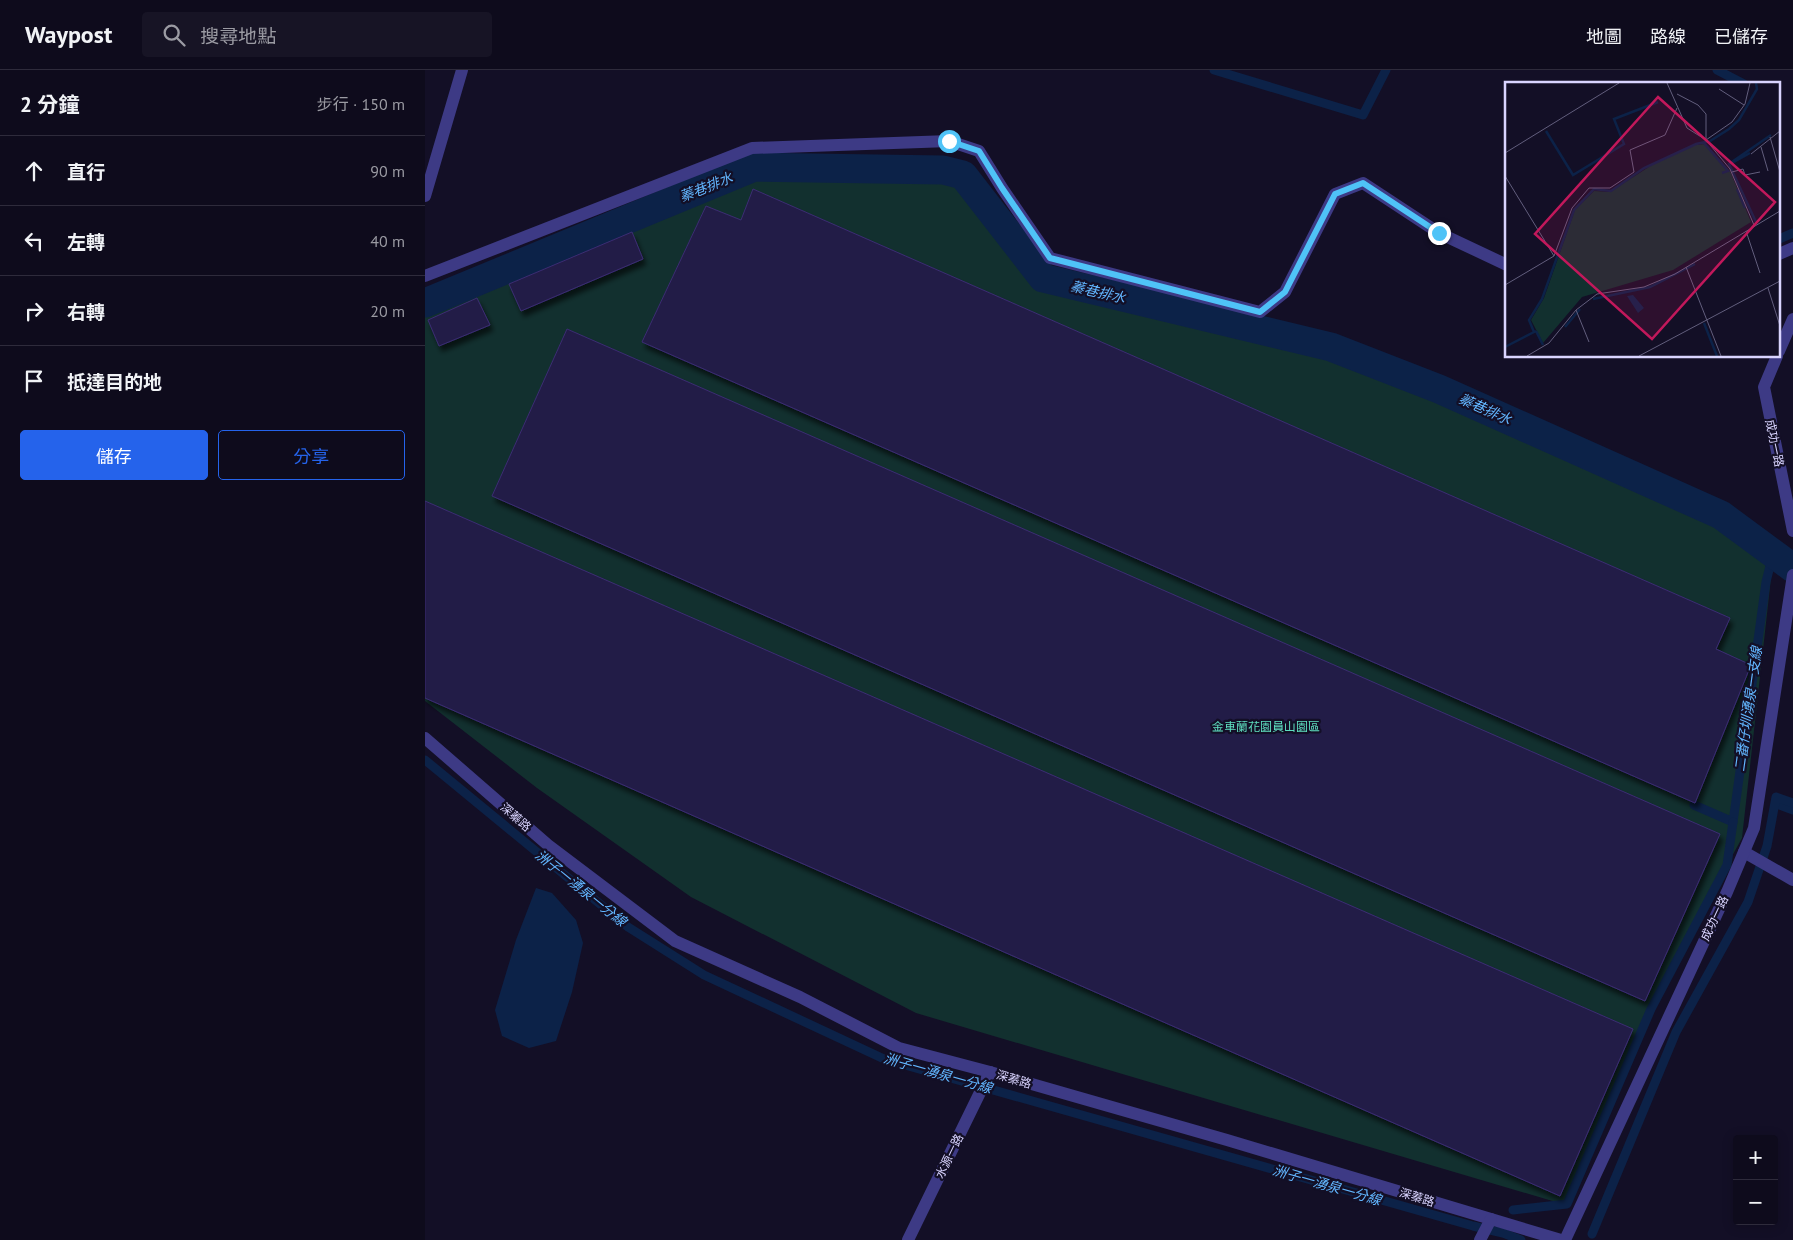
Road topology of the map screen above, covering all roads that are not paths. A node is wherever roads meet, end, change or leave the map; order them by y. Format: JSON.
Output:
{"nodes":[{"id":1,"x":462,"y":70,"type":"edge"},
{"id":2,"x":425,"y":196,"type":"edge"},
{"id":3,"x":1793,"y":248,"type":"edge"},
{"id":4,"x":1781,"y":253,"type":"edge"},
{"id":5,"x":1505,"y":264,"type":"edge"},
{"id":6,"x":425,"y":276,"type":"edge"},
{"id":7,"x":1793,"y":319,"type":"edge"},
{"id":8,"x":1781,"y":346,"type":"edge"},
{"id":9,"x":1776,"y":358,"type":"edge"},
{"id":10,"x":1793,"y":531,"type":"edge"},
{"id":11,"x":1793,"y":577,"type":"edge"},
{"id":12,"x":425,"y":738,"type":"edge"},
{"id":13,"x":1744,"y":852,"type":"junction"},
{"id":14,"x":1793,"y":880,"type":"edge"},
{"id":15,"x":990,"y":1072,"type":"junction"},
{"id":16,"x":1491,"y":1219,"type":"junction"},
{"id":17,"x":908,"y":1240,"type":"edge"},
{"id":18,"x":1480,"y":1240,"type":"edge"},
{"id":19,"x":1563,"y":1240,"type":"edge"}],
"edges":[{"from":1,"to":2,"type":"street"},
{"from":3,"to":4,"type":"street"},
{"from":5,"to":6,"type":"street"},
{"from":7,"to":8,"type":"street"},
{"from":9,"to":10,"type":"street","name":"成功一路"},
{"from":11,"to":13,"type":"street","name":"成功一路"},
{"from":12,"to":15,"type":"street","name":"深蓁路"},
{"from":13,"to":14,"type":"street"},
{"from":13,"to":19,"type":"street","name":"成功一路"},
{"from":15,"to":16,"type":"street","name":"深蓁路"},
{"from":15,"to":17,"type":"street","name":"水源一路"},
{"from":16,"to":18,"type":"street"},
{"from":16,"to":19,"type":"street","name":"深蓁路"}]}
